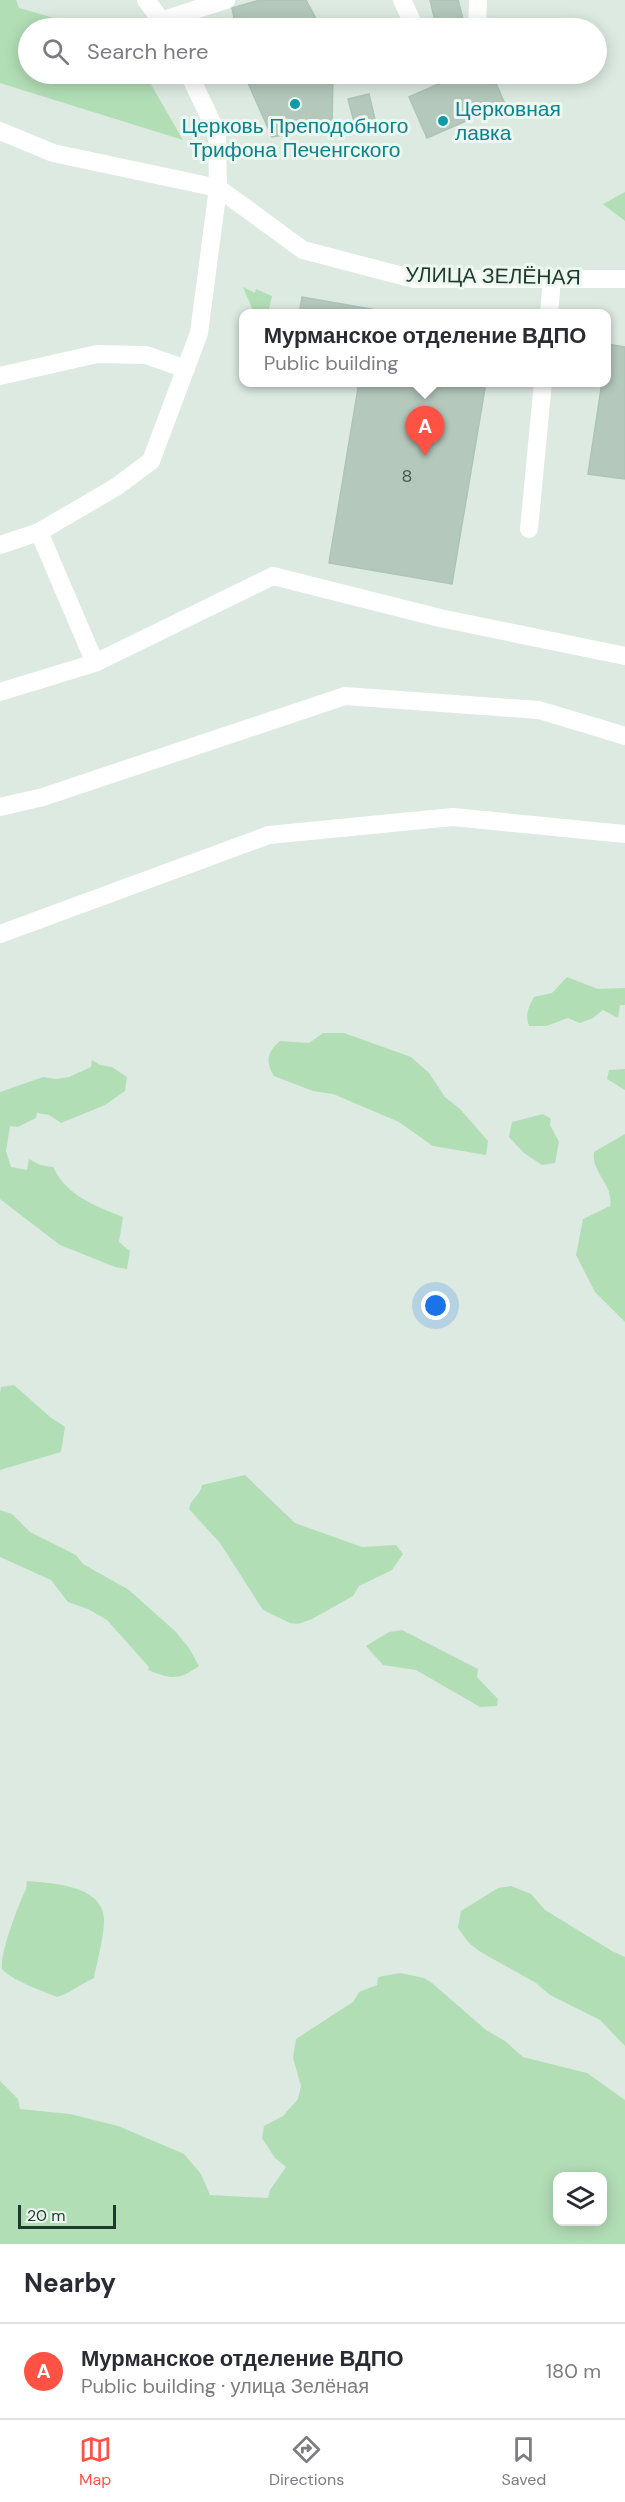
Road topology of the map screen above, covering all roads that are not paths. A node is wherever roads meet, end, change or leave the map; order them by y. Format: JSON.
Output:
{"nodes":[{"id":1,"x":146,"y":0,"type":"edge"},
{"id":2,"x":226,"y":0,"type":"edge"},
{"id":3,"x":402,"y":0,"type":"edge"},
{"id":4,"x":478,"y":0,"type":"edge"},
{"id":5,"x":160,"y":18,"type":"edge"},
{"id":6,"x":180,"y":18,"type":"edge"},
{"id":7,"x":410,"y":18,"type":"edge"},
{"id":8,"x":477,"y":18,"type":"edge"},
{"id":9,"x":194,"y":84,"type":"edge"},
{"id":10,"x":0,"y":131,"type":"edge"},
{"id":11,"x":218,"y":188,"type":"junction"},
{"id":12,"x":552,"y":279,"type":"junction"},
{"id":13,"x":625,"y":279,"type":"edge"},
{"id":14,"x":549,"y":309,"type":"edge"},
{"id":15,"x":186,"y":369,"type":"junction"},
{"id":16,"x":0,"y":376,"type":"edge"},
{"id":17,"x":543,"y":387,"type":"edge"},
{"id":18,"x":529,"y":529,"type":"dead end"},
{"id":19,"x":39,"y":532,"type":"junction"},
{"id":20,"x":0,"y":545,"type":"edge"},
{"id":21,"x":625,"y":656,"type":"edge"},
{"id":22,"x":95,"y":663,"type":"junction"},
{"id":23,"x":0,"y":692,"type":"edge"},
{"id":24,"x":625,"y":736,"type":"edge"},
{"id":25,"x":0,"y":807,"type":"edge"},
{"id":26,"x":625,"y":834,"type":"edge"},
{"id":27,"x":0,"y":934,"type":"edge"}],
"edges":[{"from":1,"to":5,"type":"street"},
{"from":2,"to":6,"type":"street"},
{"from":3,"to":7,"type":"street"},
{"from":4,"to":8,"type":"street"},
{"from":9,"to":11,"type":"street"},
{"from":10,"to":11,"type":"street"},
{"from":11,"to":12,"type":"street","name":"УЛИЦА ЗЕЛЁНАЯ"},
{"from":11,"to":15,"type":"street"},
{"from":12,"to":13,"type":"street","name":"УЛИЦА ЗЕЛЁНАЯ"},
{"from":12,"to":14,"type":"street"},
{"from":15,"to":16,"type":"street"},
{"from":15,"to":19,"type":"street"},
{"from":17,"to":18,"type":"street"},
{"from":19,"to":20,"type":"street"},
{"from":19,"to":22,"type":"street"},
{"from":21,"to":22,"type":"street"},
{"from":22,"to":23,"type":"street"},
{"from":24,"to":25,"type":"street"},
{"from":26,"to":27,"type":"street"}]}
